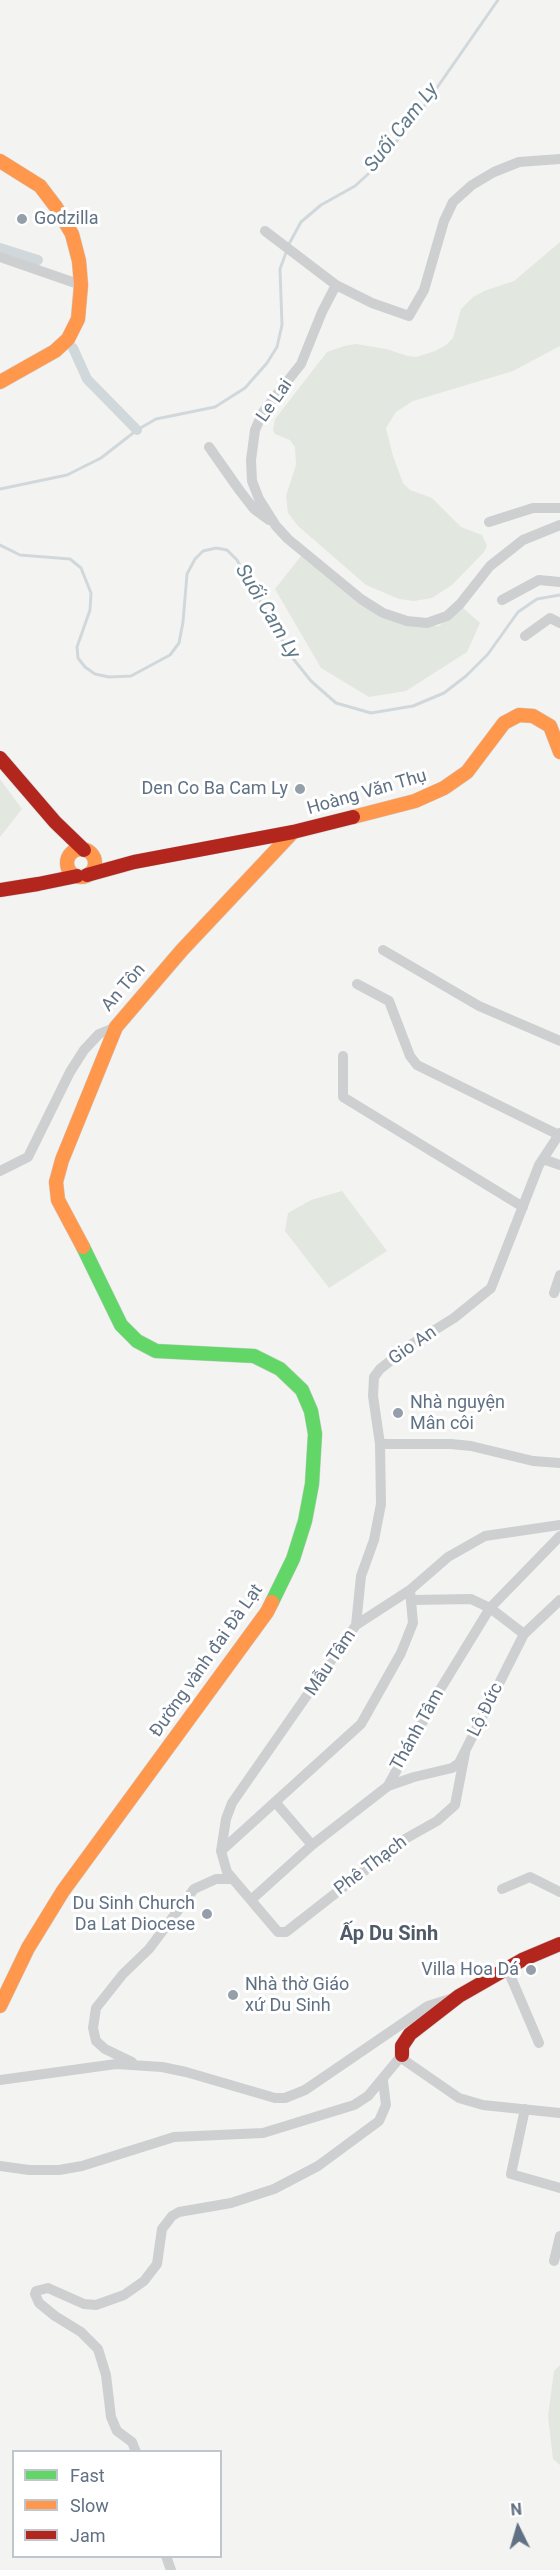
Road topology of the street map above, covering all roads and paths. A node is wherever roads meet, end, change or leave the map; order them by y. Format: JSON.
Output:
{"nodes":[{"id":1,"x":560,"y":159,"type":"edge"},
{"id":2,"x":0,"y":161,"type":"edge"},
{"id":3,"x":265,"y":231,"type":"dead end"},
{"id":4,"x":0,"y":257,"type":"edge"},
{"id":5,"x":81,"y":285,"type":"junction"},
{"id":6,"x":336,"y":285,"type":"junction"},
{"id":7,"x":0,"y":382,"type":"edge"},
{"id":8,"x":210,"y":447,"type":"dead end"},
{"id":9,"x":560,"y":508,"type":"edge"},
{"id":10,"x":489,"y":522,"type":"dead end"},
{"id":11,"x":560,"y":525,"type":"edge"},
{"id":12,"x":276,"y":526,"type":"junction"},
{"id":13,"x":560,"y":582,"type":"edge"},
{"id":14,"x":502,"y":600,"type":"dead end"},
{"id":15,"x":560,"y":623,"type":"edge"},
{"id":16,"x":525,"y":636,"type":"dead end"},
{"id":17,"x":560,"y":752,"type":"edge"},
{"id":18,"x":0,"y":758,"type":"edge"},
{"id":19,"x":55,"y":822,"type":"junction"},
{"id":20,"x":292,"y":832,"type":"junction"},
{"id":21,"x":88,"y":852,"type":"junction"},
{"id":22,"x":68,"y":859,"type":"junction"},
{"id":23,"x":134,"y":862,"type":"junction"},
{"id":24,"x":82,"y":875,"type":"junction"},
{"id":25,"x":38,"y":884,"type":"junction"},
{"id":26,"x":0,"y":890,"type":"edge"},
{"id":27,"x":383,"y":950,"type":"dead end"},
{"id":28,"x":357,"y":984,"type":"dead end"},
{"id":29,"x":116,"y":1027,"type":"junction"},
{"id":30,"x":560,"y":1041,"type":"edge"},
{"id":31,"x":343,"y":1056,"type":"dead end"},
{"id":32,"x":559,"y":1134,"type":"edge"},
{"id":33,"x":543,"y":1159,"type":"junction"},
{"id":34,"x":560,"y":1165,"type":"edge"},
{"id":35,"x":0,"y":1172,"type":"edge"},
{"id":36,"x":523,"y":1207,"type":"junction"},
{"id":37,"x":560,"y":1275,"type":"edge"},
{"id":38,"x":554,"y":1293,"type":"dead end"},
{"id":39,"x":380,"y":1444,"type":"junction"},
{"id":40,"x":560,"y":1462,"type":"edge"},
{"id":41,"x":560,"y":1525,"type":"edge"},
{"id":42,"x":560,"y":1536,"type":"edge"},
{"id":43,"x":411,"y":1595,"type":"junction"},
{"id":44,"x":560,"y":1600,"type":"edge"},
{"id":45,"x":490,"y":1608,"type":"junction"},
{"id":46,"x":356,"y":1626,"type":"junction"},
{"id":47,"x":524,"y":1634,"type":"junction"},
{"id":48,"x":465,"y":1753,"type":"junction"},
{"id":49,"x":388,"y":1786,"type":"junction"},
{"id":50,"x":276,"y":1803,"type":"junction"},
{"id":51,"x":312,"y":1845,"type":"junction"},
{"id":52,"x":221,"y":1851,"type":"junction"},
{"id":53,"x":232,"y":1879,"type":"junction"},
{"id":54,"x":502,"y":1889,"type":"dead end"},
{"id":55,"x":560,"y":1892,"type":"edge"},
{"id":56,"x":251,"y":1900,"type":"junction"},
{"id":57,"x":560,"y":1944,"type":"edge"},
{"id":58,"x":507,"y":1968,"type":"junction"},
{"id":59,"x":459,"y":1996,"type":"junction"},
{"id":60,"x":0,"y":2006,"type":"edge"},
{"id":61,"x":539,"y":2043,"type":"dead end"},
{"id":62,"x":402,"y":2055,"type":"junction"},
{"id":63,"x":141,"y":2065,"type":"junction"},
{"id":64,"x":0,"y":2080,"type":"edge"},
{"id":65,"x":383,"y":2081,"type":"junction"},
{"id":66,"x":525,"y":2109,"type":"junction"},
{"id":67,"x":560,"y":2113,"type":"edge"},
{"id":68,"x":0,"y":2166,"type":"edge"},
{"id":69,"x":560,"y":2188,"type":"edge"},
{"id":70,"x":560,"y":2236,"type":"edge"},
{"id":71,"x":554,"y":2261,"type":"dead end"},
{"id":72,"x":136,"y":2450,"type":"edge"}],
"edges":[{"from":1,"to":6,"type":"street"},
{"from":2,"to":5,"type":"main road"},
{"from":3,"to":6,"type":"street"},
{"from":4,"to":5,"type":"street"},
{"from":5,"to":7,"type":"main road"},
{"from":6,"to":12,"type":"street","name":"Le Lai"},
{"from":8,"to":12,"type":"street"},
{"from":9,"to":10,"type":"street"},
{"from":11,"to":12,"type":"street","name":"Le Lai"},
{"from":13,"to":14,"type":"street"},
{"from":15,"to":16,"type":"street"},
{"from":17,"to":20,"type":"main road","name":"Hoàng Văn Thụ"},
{"from":18,"to":19,"type":"main road"},
{"from":19,"to":21,"type":"main road"},
{"from":19,"to":22,"type":"main road"},
{"from":20,"to":23,"type":"main road","name":"Hoàng Văn Thụ"},
{"from":20,"to":29,"type":"main road","name":"An Tôn"},
{"from":21,"to":22,"type":"main road"},
{"from":21,"to":23,"type":"main road","name":"Hoàng Văn Thụ"},
{"from":21,"to":24,"type":"main road"},
{"from":22,"to":24,"type":"main road"},
{"from":22,"to":25,"type":"main road"},
{"from":23,"to":24,"type":"main road","name":"Hoàng Văn Thụ"},
{"from":24,"to":25,"type":"main road","name":"Hoàng Văn Thụ"},
{"from":25,"to":26,"type":"main road","name":"Hoàng Văn Thụ"},
{"from":27,"to":30,"type":"street"},
{"from":28,"to":32,"type":"street"},
{"from":29,"to":35,"type":"street","name":"An Tôn"},
{"from":29,"to":60,"type":"main road","name":"Đường vành đai Đà Lạt"},
{"from":31,"to":36,"type":"street"},
{"from":32,"to":33,"type":"street","name":"Gio An"},
{"from":33,"to":34,"type":"street"},
{"from":33,"to":36,"type":"street","name":"Gio An"},
{"from":36,"to":39,"type":"street","name":"Gio An"},
{"from":37,"to":38,"type":"street"},
{"from":39,"to":40,"type":"street"},
{"from":39,"to":46,"type":"street","name":"Gio An"},
{"from":41,"to":43,"type":"street","name":"Mẫu Tâm"},
{"from":42,"to":45,"type":"street","name":"Thánh Tâm"},
{"from":43,"to":45,"type":"street"},
{"from":43,"to":46,"type":"street","name":"Mẫu Tâm"},
{"from":43,"to":50,"type":"street"},
{"from":44,"to":47,"type":"street","name":"Lộ Đức"},
{"from":45,"to":47,"type":"street"},
{"from":45,"to":49,"type":"street","name":"Thánh Tâm"},
{"from":46,"to":52,"type":"street","name":"Mẫu Tâm"},
{"from":47,"to":48,"type":"street","name":"Lộ Đức"},
{"from":48,"to":49,"type":"street","name":"Lộ Đức"},
{"from":48,"to":56,"type":"street","name":"Phê Thạch"},
{"from":49,"to":51,"type":"street","name":"Thánh Tâm"},
{"from":50,"to":51,"type":"street"},
{"from":50,"to":52,"type":"street"},
{"from":51,"to":56,"type":"street","name":"Thánh Tâm"},
{"from":52,"to":53,"type":"street"},
{"from":53,"to":56,"type":"street"},
{"from":53,"to":63,"type":"street"},
{"from":54,"to":55,"type":"street"},
{"from":57,"to":58,"type":"main road"},
{"from":58,"to":59,"type":"main road"},
{"from":58,"to":61,"type":"street"},
{"from":59,"to":62,"type":"main road"},
{"from":59,"to":63,"type":"street"},
{"from":62,"to":65,"type":"street"},
{"from":62,"to":66,"type":"street"},
{"from":63,"to":64,"type":"street"},
{"from":65,"to":68,"type":"street"},
{"from":65,"to":72,"type":"street"},
{"from":66,"to":67,"type":"street"},
{"from":66,"to":69,"type":"street"},
{"from":70,"to":71,"type":"street"}]}
